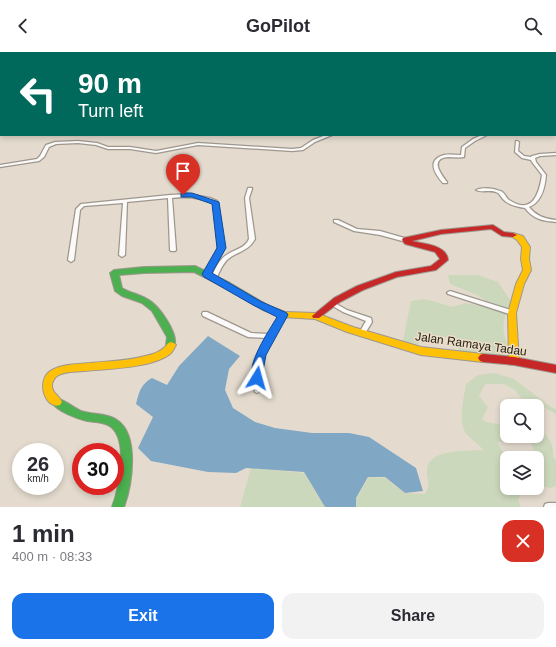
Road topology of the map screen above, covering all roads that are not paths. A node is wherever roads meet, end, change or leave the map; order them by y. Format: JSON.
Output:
{"nodes":[{"id":1,"x":522,"y":52,"type":"edge"},
{"id":2,"x":526,"y":52,"type":"edge"},
{"id":3,"x":327,"y":136,"type":"edge"},
{"id":4,"x":483,"y":136,"type":"edge"},
{"id":5,"x":517,"y":142,"type":"dead end"},
{"id":6,"x":556,"y":154,"type":"edge"},
{"id":7,"x":533,"y":159,"type":"junction"},
{"id":8,"x":0,"y":166,"type":"edge"},
{"id":9,"x":445,"y":182,"type":"dead end"},
{"id":10,"x":250,"y":189,"type":"dead end"},
{"id":11,"x":478,"y":190,"type":"dead end"},
{"id":12,"x":170,"y":196,"type":"junction"},
{"id":13,"x":125,"y":201,"type":"junction"},
{"id":14,"x":527,"y":207,"type":"junction"},
{"id":15,"x":336,"y":221,"type":"dead end"},
{"id":16,"x":556,"y":221,"type":"edge"},
{"id":17,"x":406,"y":240,"type":"junction"},
{"id":18,"x":173,"y":250,"type":"dead end"},
{"id":19,"x":122,"y":254,"type":"dead end"},
{"id":20,"x":71,"y":260,"type":"dead end"},
{"id":21,"x":210,"y":276,"type":"junction"},
{"id":22,"x":450,"y":294,"type":"dead end"},
{"id":23,"x":333,"y":304,"type":"junction"},
{"id":24,"x":512,"y":313,"type":"junction"},
{"id":25,"x":205,"y":314,"type":"dead end"},
{"id":26,"x":283,"y":315,"type":"junction"},
{"id":27,"x":316,"y":316,"type":"junction"},
{"id":28,"x":362,"y":333,"type":"junction"},
{"id":29,"x":271,"y":336,"type":"junction"},
{"id":30,"x":514,"y":361,"type":"junction"},
{"id":31,"x":556,"y":369,"type":"edge"},
{"id":32,"x":258,"y":390,"type":"dead end"},
{"id":33,"x":556,"y":506,"type":"edge"},
{"id":34,"x":118,"y":507,"type":"edge"},
{"id":35,"x":548,"y":507,"type":"edge"}],
"edges":[{"from":1,"to":2,"type":"street"},
{"from":3,"to":8,"type":"street"},
{"from":4,"to":9,"type":"street"},
{"from":5,"to":7,"type":"street"},
{"from":6,"to":7,"type":"street"},
{"from":7,"to":14,"type":"street"},
{"from":10,"to":21,"type":"street"},
{"from":11,"to":14,"type":"street"},
{"from":12,"to":13,"type":"street"},
{"from":12,"to":18,"type":"street"},
{"from":12,"to":21,"type":"street"},
{"from":13,"to":19,"type":"street"},
{"from":13,"to":20,"type":"street"},
{"from":14,"to":16,"type":"street"},
{"from":15,"to":17,"type":"street"},
{"from":17,"to":23,"type":"street"},
{"from":17,"to":24,"type":"street"},
{"from":21,"to":26,"type":"street"},
{"from":21,"to":34,"type":"street"},
{"from":22,"to":24,"type":"street"},
{"from":23,"to":27,"type":"street"},
{"from":23,"to":28,"type":"street"},
{"from":24,"to":30,"type":"street"},
{"from":25,"to":29,"type":"street"},
{"from":26,"to":27,"type":"street","name":"Jalan Ramaya Tadau"},
{"from":26,"to":29,"type":"street"},
{"from":27,"to":28,"type":"street","name":"Jalan Ramaya Tadau"},
{"from":28,"to":30,"type":"street","name":"Jalan Ramaya Tadau"},
{"from":29,"to":32,"type":"street"},
{"from":30,"to":31,"type":"street","name":"Jalan Ramaya Tadau"},
{"from":33,"to":35,"type":"street"}]}
